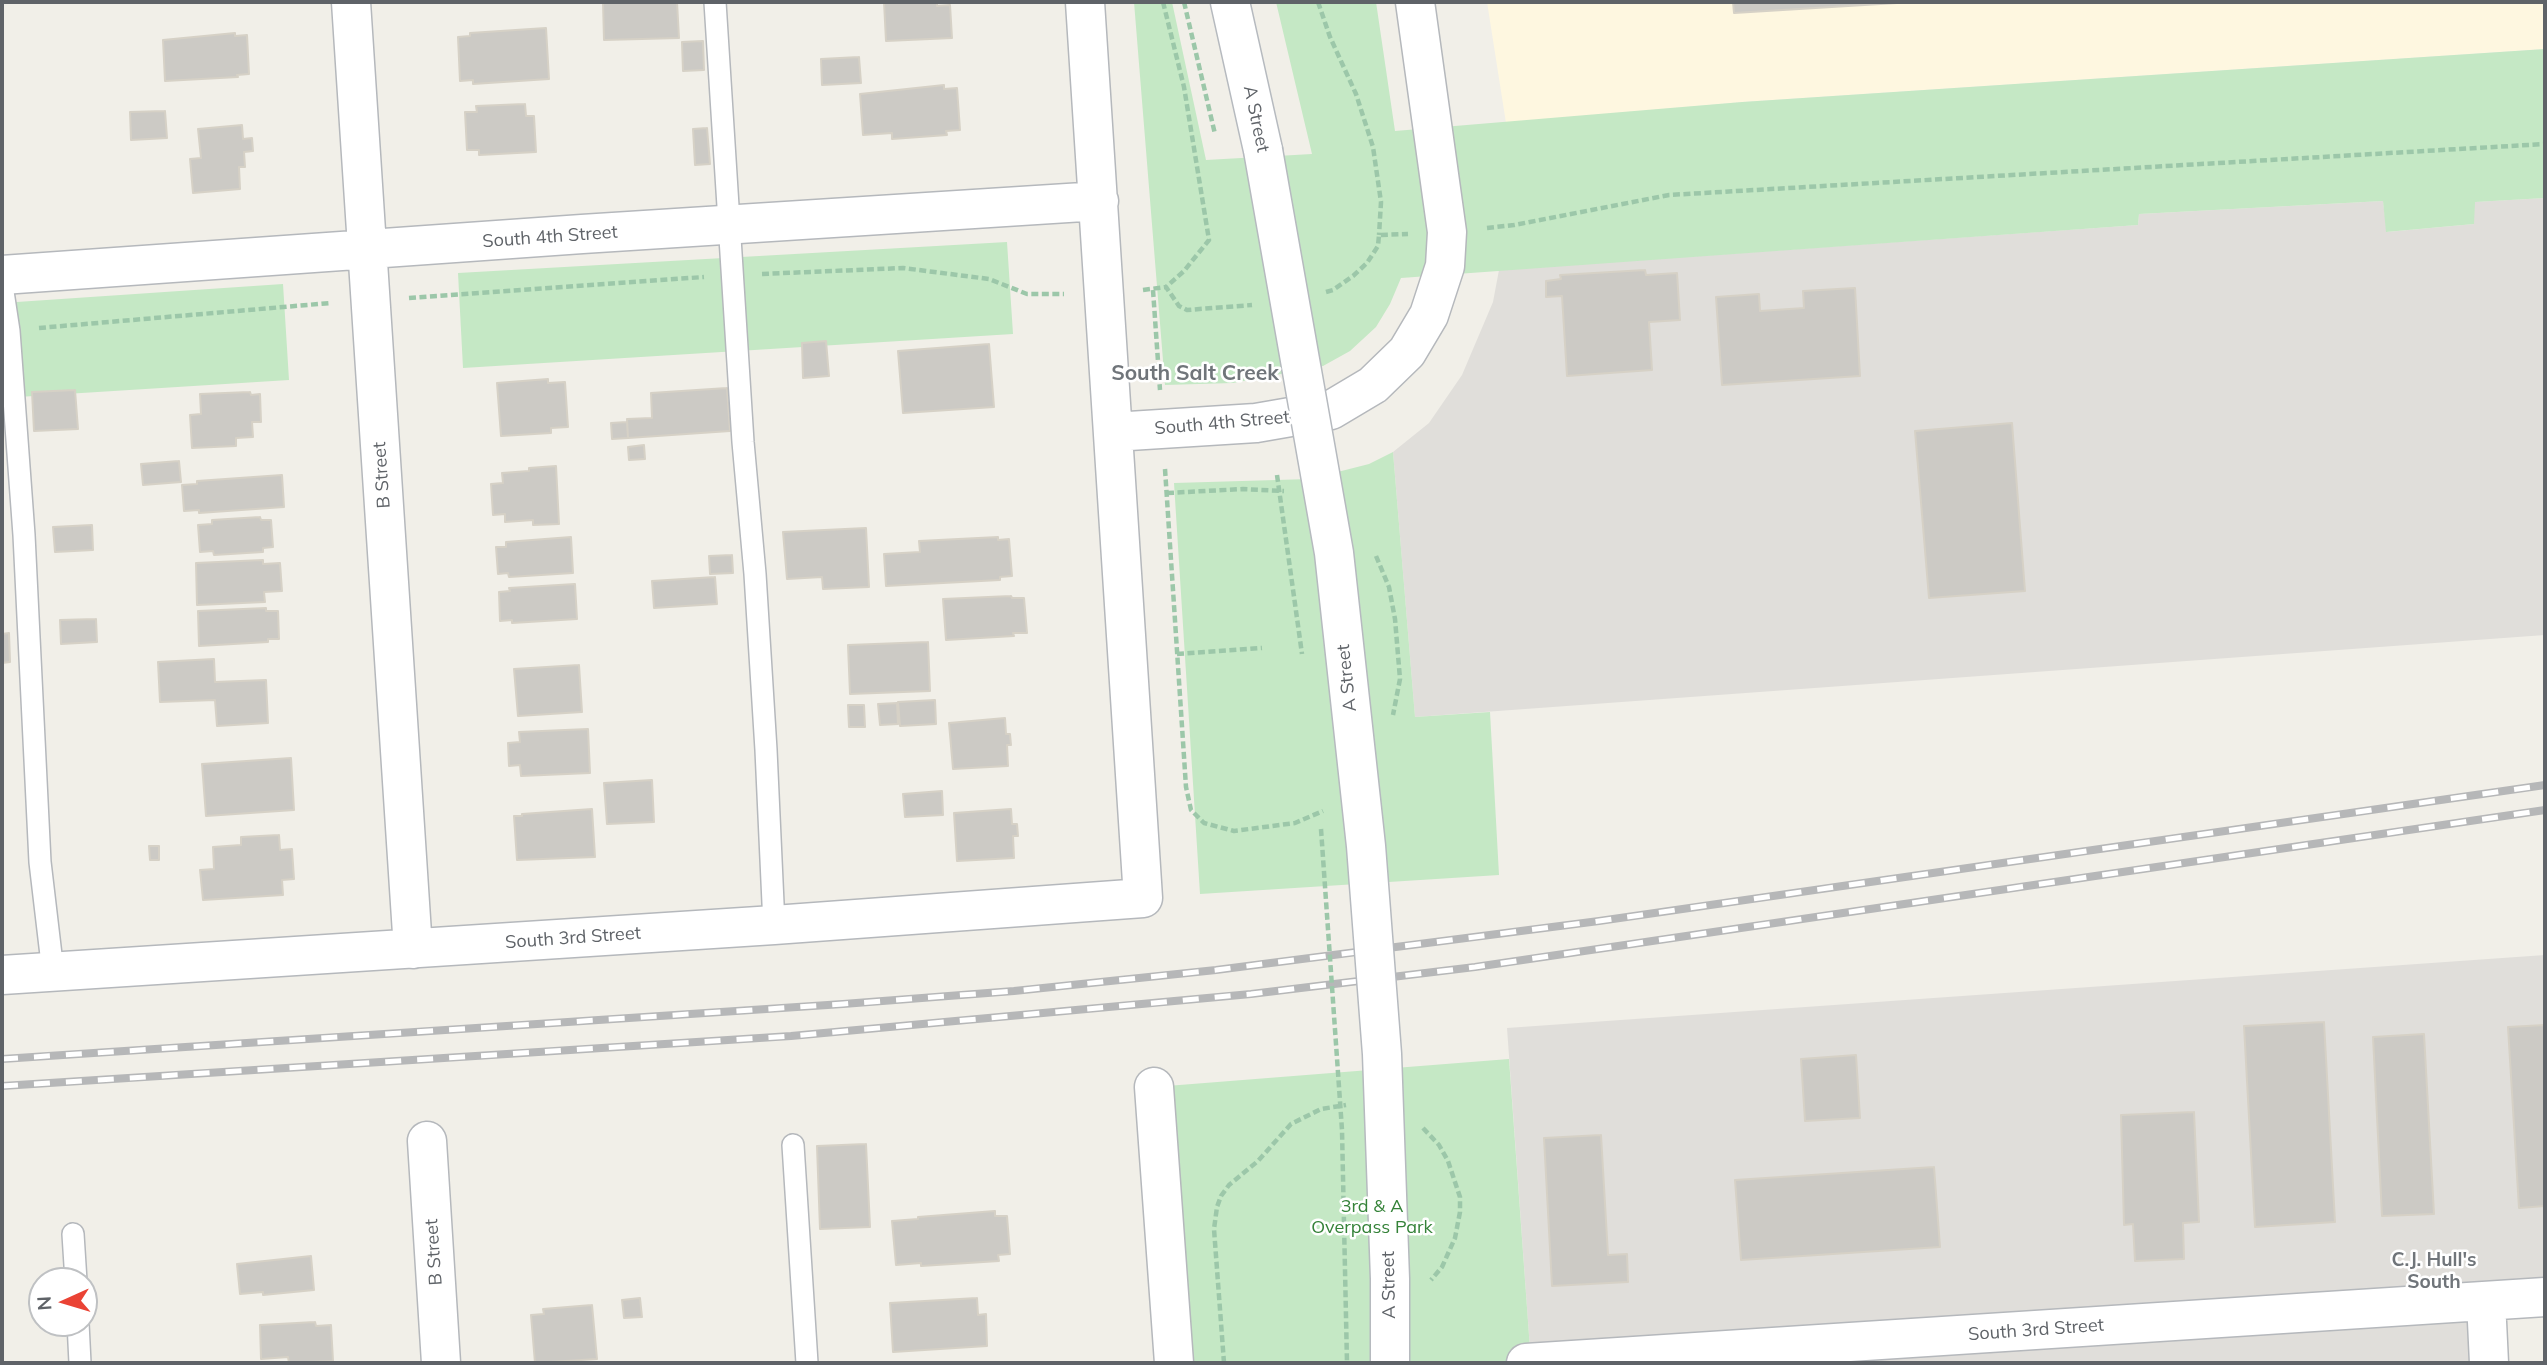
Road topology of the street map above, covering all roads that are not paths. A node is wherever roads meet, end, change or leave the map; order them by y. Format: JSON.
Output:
{"nodes":[{"id":1,"x":351,"y":2,"type":"edge"},
{"id":2,"x":715,"y":2,"type":"edge"},
{"id":3,"x":1085,"y":2,"type":"edge"},
{"id":4,"x":1230,"y":2,"type":"edge"},
{"id":5,"x":1415,"y":2,"type":"edge"},
{"id":6,"x":1098,"y":201,"type":"junction"},
{"id":7,"x":728,"y":225,"type":"junction"},
{"id":8,"x":367,"y":251,"type":"junction"},
{"id":9,"x":2,"y":275,"type":"edge"},
{"id":10,"x":2,"y":285,"type":"edge"},
{"id":11,"x":1113,"y":432,"type":"junction"},
{"id":12,"x":774,"y":925,"type":"junction"},
{"id":13,"x":413,"y":949,"type":"junction"},
{"id":14,"x":53,"y":972,"type":"junction"},
{"id":15,"x":2,"y":975,"type":"edge"},
{"id":16,"x":1154,"y":1087,"type":"dead end"},
{"id":17,"x":427,"y":1141,"type":"dead end"},
{"id":18,"x":793,"y":1145,"type":"dead end"},
{"id":19,"x":73,"y":1234,"type":"dead end"},
{"id":20,"x":75,"y":1267,"type":"edge"},
{"id":21,"x":2545,"y":1297,"type":"edge"},
{"id":22,"x":2486,"y":1301,"type":"junction"},
{"id":23,"x":79,"y":1337,"type":"edge"},
{"id":24,"x":80,"y":1363,"type":"edge"},
{"id":25,"x":441,"y":1363,"type":"edge"},
{"id":26,"x":807,"y":1363,"type":"edge"},
{"id":27,"x":1174,"y":1363,"type":"edge"},
{"id":28,"x":1390,"y":1363,"type":"edge"},
{"id":29,"x":1526,"y":1363,"type":"edge"},
{"id":30,"x":2489,"y":1363,"type":"edge"}],
"edges":[{"from":1,"to":8,"type":"street","name":"B Street"},
{"from":2,"to":7,"type":"lane"},
{"from":3,"to":6,"type":"street"},
{"from":4,"to":28,"type":"street","name":"A Street","bridge":true},
{"from":5,"to":11,"type":"street","name":"South 4th Street"},
{"from":6,"to":7,"type":"street","name":"South 4th Street"},
{"from":6,"to":11,"type":"street"},
{"from":7,"to":8,"type":"street","name":"South 4th Street"},
{"from":7,"to":12,"type":"lane"},
{"from":8,"to":9,"type":"street","name":"South 4th Street"},
{"from":8,"to":13,"type":"street","name":"B Street"},
{"from":10,"to":14,"type":"lane"},
{"from":11,"to":12,"type":"street","name":"South 3rd Street"},
{"from":12,"to":13,"type":"street","name":"South 3rd Street"},
{"from":13,"to":14,"type":"street","name":"South 3rd Street"},
{"from":14,"to":15,"type":"street","name":"South 3rd Street"},
{"from":16,"to":27,"type":"street"},
{"from":17,"to":25,"type":"street","name":"B Street"},
{"from":18,"to":26,"type":"lane"},
{"from":19,"to":20,"type":"lane"},
{"from":21,"to":22,"type":"street","name":"South 3rd Street"},
{"from":22,"to":29,"type":"street","name":"South 3rd Street"},
{"from":22,"to":30,"type":"street"},
{"from":23,"to":24,"type":"lane"}]}
